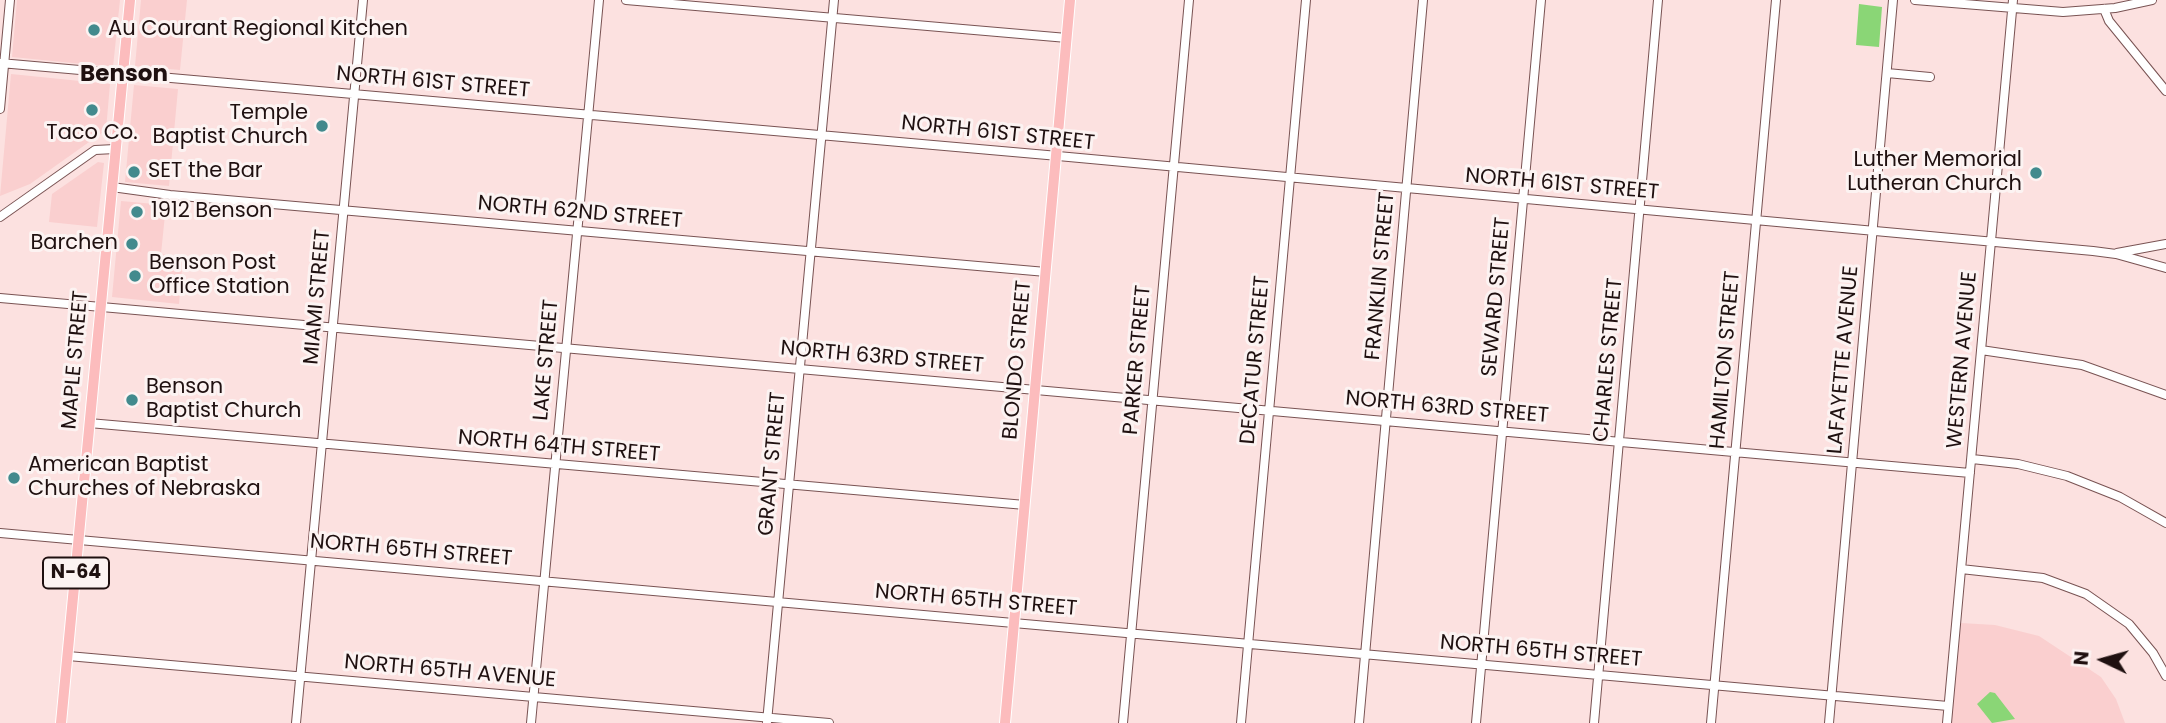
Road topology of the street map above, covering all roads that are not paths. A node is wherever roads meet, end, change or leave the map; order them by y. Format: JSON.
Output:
{"nodes":[{"id":1,"x":10,"y":0,"type":"edge"},
{"id":2,"x":130,"y":0,"type":"edge"},
{"id":3,"x":363,"y":0,"type":"edge"},
{"id":4,"x":598,"y":0,"type":"edge"},
{"id":5,"x":626,"y":0,"type":"edge"},
{"id":6,"x":834,"y":0,"type":"edge"},
{"id":7,"x":1070,"y":0,"type":"edge"},
{"id":8,"x":1189,"y":0,"type":"edge"},
{"id":9,"x":1306,"y":0,"type":"edge"},
{"id":10,"x":1423,"y":0,"type":"edge"},
{"id":11,"x":1541,"y":0,"type":"edge"},
{"id":12,"x":1658,"y":0,"type":"edge"},
{"id":13,"x":1776,"y":0,"type":"edge"},
{"id":14,"x":1894,"y":0,"type":"edge"},
{"id":15,"x":1915,"y":0,"type":"edge"},
{"id":16,"x":2152,"y":0,"type":"edge"},
{"id":17,"x":2013,"y":5,"type":"edge"},
{"id":18,"x":2104,"y":9,"type":"junction"},
{"id":19,"x":832,"y":18,"type":"junction"},
{"id":20,"x":1067,"y":38,"type":"junction"},
{"id":21,"x":2,"y":63,"type":"edge"},
{"id":22,"x":1887,"y":73,"type":"junction"},
{"id":23,"x":123,"y":74,"type":"junction"},
{"id":24,"x":1930,"y":76,"type":"dead end"},
{"id":25,"x":2166,"y":91,"type":"edge"},
{"id":26,"x":355,"y":93,"type":"junction"},
{"id":27,"x":0,"y":108,"type":"edge"},
{"id":28,"x":588,"y":114,"type":"junction"},
{"id":29,"x":820,"y":135,"type":"junction"},
{"id":30,"x":115,"y":149,"type":"junction"},
{"id":31,"x":1056,"y":156,"type":"junction"},
{"id":32,"x":1173,"y":168,"type":"junction"},
{"id":33,"x":1290,"y":179,"type":"junction"},
{"id":34,"x":112,"y":187,"type":"junction"},
{"id":35,"x":1406,"y":189,"type":"junction"},
{"id":36,"x":1523,"y":199,"type":"junction"},
{"id":37,"x":344,"y":209,"type":"junction"},
{"id":38,"x":1640,"y":210,"type":"junction"},
{"id":39,"x":0,"y":217,"type":"edge"},
{"id":40,"x":1756,"y":221,"type":"junction"},
{"id":41,"x":577,"y":231,"type":"junction"},
{"id":42,"x":1873,"y":231,"type":"junction"},
{"id":43,"x":1992,"y":241,"type":"junction"},
{"id":44,"x":2166,"y":244,"type":"edge"},
{"id":45,"x":2152,"y":246,"type":"junction"},
{"id":46,"x":809,"y":251,"type":"junction"},
{"id":47,"x":2116,"y":254,"type":"junction"},
{"id":48,"x":2152,"y":263,"type":"junction"},
{"id":49,"x":2166,"y":268,"type":"edge"},
{"id":50,"x":1046,"y":272,"type":"junction"},
{"id":51,"x":0,"y":298,"type":"edge"},
{"id":52,"x":100,"y":307,"type":"junction"},
{"id":53,"x":333,"y":327,"type":"junction"},
{"id":54,"x":566,"y":347,"type":"junction"},
{"id":55,"x":1982,"y":350,"type":"junction"},
{"id":56,"x":799,"y":368,"type":"junction"},
{"id":57,"x":1035,"y":388,"type":"junction"},
{"id":58,"x":2166,"y":395,"type":"edge"},
{"id":59,"x":1152,"y":399,"type":"junction"},
{"id":60,"x":1269,"y":410,"type":"junction"},
{"id":61,"x":1386,"y":420,"type":"junction"},
{"id":62,"x":89,"y":423,"type":"junction"},
{"id":63,"x":1503,"y":431,"type":"junction"},
{"id":64,"x":1619,"y":441,"type":"junction"},
{"id":65,"x":322,"y":444,"type":"junction"},
{"id":66,"x":1736,"y":452,"type":"junction"},
{"id":67,"x":1972,"y":459,"type":"junction"},
{"id":68,"x":1852,"y":463,"type":"junction"},
{"id":69,"x":555,"y":464,"type":"junction"},
{"id":70,"x":1970,"y":474,"type":"junction"},
{"id":71,"x":788,"y":485,"type":"junction"},
{"id":72,"x":1025,"y":505,"type":"junction"},
{"id":73,"x":2166,"y":523,"type":"edge"},
{"id":74,"x":0,"y":533,"type":"edge"},
{"id":75,"x":79,"y":540,"type":"junction"},
{"id":76,"x":311,"y":560,"type":"junction"},
{"id":77,"x":1961,"y":569,"type":"junction"},
{"id":78,"x":544,"y":581,"type":"junction"},
{"id":79,"x":778,"y":601,"type":"junction"},
{"id":80,"x":1014,"y":621,"type":"junction"},
{"id":81,"x":1131,"y":633,"type":"junction"},
{"id":82,"x":1248,"y":643,"type":"junction"},
{"id":83,"x":1365,"y":653,"type":"junction"},
{"id":84,"x":68,"y":656,"type":"junction"},
{"id":85,"x":1482,"y":664,"type":"junction"},
{"id":86,"x":1598,"y":674,"type":"junction"},
{"id":87,"x":2166,"y":676,"type":"edge"},
{"id":88,"x":300,"y":677,"type":"junction"},
{"id":89,"x":1715,"y":685,"type":"junction"},
{"id":90,"x":1832,"y":695,"type":"junction"},
{"id":91,"x":534,"y":697,"type":"junction"},
{"id":92,"x":1948,"y":706,"type":"junction"},
{"id":93,"x":767,"y":720,"type":"edge"},
{"id":94,"x":61,"y":723,"type":"edge"},
{"id":95,"x":296,"y":723,"type":"edge"},
{"id":96,"x":531,"y":723,"type":"edge"},
{"id":97,"x":829,"y":723,"type":"edge"},
{"id":98,"x":1004,"y":723,"type":"edge"},
{"id":99,"x":1123,"y":723,"type":"edge"},
{"id":100,"x":1241,"y":723,"type":"edge"},
{"id":101,"x":1359,"y":723,"type":"edge"},
{"id":102,"x":1476,"y":723,"type":"edge"},
{"id":103,"x":1594,"y":723,"type":"edge"},
{"id":104,"x":1711,"y":723,"type":"edge"},
{"id":105,"x":1829,"y":723,"type":"edge"},
{"id":106,"x":1947,"y":723,"type":"edge"}],
"edges":[{"from":1,"to":21,"type":"street"},
{"from":2,"to":23,"type":"main road","name":"MAPLE STREET","number":"N-64"},
{"from":3,"to":26,"type":"street","name":"MIAMI STREET"},
{"from":4,"to":28,"type":"street","name":"LAKE STREET"},
{"from":5,"to":19,"type":"street"},
{"from":6,"to":19,"type":"street","name":"GRANT STREET"},
{"from":7,"to":20,"type":"main road","name":"BLONDO STREET"},
{"from":8,"to":32,"type":"street","name":"PARKER STREET"},
{"from":9,"to":33,"type":"street","name":"DECATUR STREET"},
{"from":10,"to":35,"type":"street","name":"FRANKLIN STREET"},
{"from":11,"to":36,"type":"street","name":"SEWARD STREET"},
{"from":12,"to":38,"type":"street","name":"CHARLES STREET"},
{"from":13,"to":40,"type":"street","name":"HAMILTON STREET"},
{"from":14,"to":22,"type":"street","name":"LAFAYETTE AVENUE"},
{"from":15,"to":17,"type":"street"},
{"from":16,"to":18,"type":"street"},
{"from":17,"to":18,"type":"street"},
{"from":17,"to":43,"type":"street","name":"WESTERN AVENUE"},
{"from":18,"to":25,"type":"street"},
{"from":19,"to":20,"type":"street"},
{"from":19,"to":29,"type":"street","name":"GRANT STREET"},
{"from":20,"to":31,"type":"main road","name":"BLONDO STREET"},
{"from":21,"to":23,"type":"street","name":"NORTH 61ST STREET"},
{"from":21,"to":27,"type":"street"},
{"from":22,"to":24,"type":"street"},
{"from":22,"to":42,"type":"street","name":"LAFAYETTE AVENUE"},
{"from":23,"to":26,"type":"street","name":"NORTH 61ST STREET"},
{"from":23,"to":30,"type":"main road","name":"MAPLE STREET","number":"N-64"},
{"from":26,"to":28,"type":"street","name":"NORTH 61ST STREET"},
{"from":26,"to":37,"type":"street","name":"MIAMI STREET"},
{"from":28,"to":29,"type":"street","name":"NORTH 61ST STREET"},
{"from":28,"to":41,"type":"street","name":"LAKE STREET"},
{"from":29,"to":31,"type":"street","name":"NORTH 61ST STREET"},
{"from":29,"to":46,"type":"street","name":"GRANT STREET"},
{"from":30,"to":34,"type":"main road","name":"MAPLE STREET","number":"N-64"},
{"from":30,"to":39,"type":"street"},
{"from":31,"to":32,"type":"street","name":"NORTH 61ST STREET"},
{"from":31,"to":50,"type":"main road","name":"BLONDO STREET"},
{"from":32,"to":33,"type":"street","name":"NORTH 61ST STREET"},
{"from":32,"to":59,"type":"street","name":"PARKER STREET"},
{"from":33,"to":35,"type":"street","name":"NORTH 61ST STREET"},
{"from":33,"to":60,"type":"street","name":"DECATUR STREET"},
{"from":34,"to":37,"type":"street","name":"NORTH 62ND STREET"},
{"from":34,"to":52,"type":"main road","name":"MAPLE STREET","number":"N-64"},
{"from":35,"to":36,"type":"street","name":"NORTH 61ST STREET"},
{"from":35,"to":61,"type":"street","name":"FRANKLIN STREET"},
{"from":36,"to":38,"type":"street","name":"NORTH 61ST STREET"},
{"from":36,"to":63,"type":"street","name":"SEWARD STREET"},
{"from":37,"to":41,"type":"street","name":"NORTH 62ND STREET"},
{"from":37,"to":53,"type":"street","name":"MIAMI STREET"},
{"from":38,"to":40,"type":"street","name":"NORTH 61ST STREET"},
{"from":38,"to":64,"type":"street","name":"CHARLES STREET"},
{"from":40,"to":42,"type":"street","name":"NORTH 61ST STREET"},
{"from":40,"to":66,"type":"street","name":"HAMILTON STREET"},
{"from":41,"to":46,"type":"street","name":"NORTH 62ND STREET"},
{"from":41,"to":54,"type":"street","name":"LAKE STREET"},
{"from":42,"to":43,"type":"street","name":"NORTH 61ST STREET"},
{"from":42,"to":68,"type":"street","name":"LAFAYETTE AVENUE"},
{"from":43,"to":47,"type":"street","name":"NORTH 61ST STREET"},
{"from":43,"to":55,"type":"street","name":"WESTERN AVENUE"},
{"from":44,"to":45,"type":"street"},
{"from":45,"to":47,"type":"street"},
{"from":45,"to":48,"type":"street"},
{"from":46,"to":50,"type":"street","name":"NORTH 62ND STREET"},
{"from":46,"to":56,"type":"street","name":"GRANT STREET"},
{"from":47,"to":48,"type":"street"},
{"from":48,"to":49,"type":"street"},
{"from":50,"to":57,"type":"main road","name":"BLONDO STREET"},
{"from":51,"to":52,"type":"street","name":"NORTH 63RD STREET"},
{"from":52,"to":53,"type":"street","name":"NORTH 63RD STREET"},
{"from":52,"to":62,"type":"main road","name":"MAPLE STREET","number":"N-64"},
{"from":53,"to":54,"type":"street","name":"NORTH 63RD STREET"},
{"from":53,"to":65,"type":"street","name":"MIAMI STREET"},
{"from":54,"to":56,"type":"street","name":"NORTH 63RD STREET"},
{"from":54,"to":69,"type":"street","name":"LAKE STREET"},
{"from":55,"to":58,"type":"street"},
{"from":55,"to":67,"type":"street","name":"WESTERN AVENUE"},
{"from":56,"to":57,"type":"street","name":"NORTH 63RD STREET"},
{"from":56,"to":71,"type":"street","name":"GRANT STREET"},
{"from":57,"to":59,"type":"street","name":"NORTH 63RD STREET"},
{"from":57,"to":72,"type":"main road","name":"BLONDO STREET"},
{"from":59,"to":60,"type":"street","name":"NORTH 63RD STREET"},
{"from":59,"to":81,"type":"street","name":"PARKER STREET"},
{"from":60,"to":61,"type":"street","name":"NORTH 63RD STREET"},
{"from":60,"to":82,"type":"street","name":"DECATUR STREET"},
{"from":61,"to":63,"type":"street","name":"NORTH 63RD STREET"},
{"from":61,"to":83,"type":"street","name":"FRANKLIN STREET"},
{"from":62,"to":65,"type":"street","name":"NORTH 64TH STREET"},
{"from":62,"to":75,"type":"main road","name":"MAPLE STREET","number":"N-64"},
{"from":63,"to":64,"type":"street","name":"NORTH 63RD STREET"},
{"from":63,"to":85,"type":"street","name":"SEWARD STREET"},
{"from":64,"to":66,"type":"street","name":"NORTH 63RD STREET"},
{"from":64,"to":86,"type":"street","name":"CHARLES STREET"},
{"from":65,"to":69,"type":"street","name":"NORTH 64TH STREET"},
{"from":65,"to":76,"type":"street","name":"MIAMI STREET"},
{"from":66,"to":68,"type":"street","name":"NORTH 63RD STREET"},
{"from":66,"to":89,"type":"street","name":"HAMILTON STREET"},
{"from":67,"to":70,"type":"street","name":"WESTERN AVENUE"},
{"from":67,"to":73,"type":"street"},
{"from":68,"to":70,"type":"street","name":"NORTH 63RD STREET"},
{"from":68,"to":90,"type":"street","name":"LAFAYETTE AVENUE"},
{"from":69,"to":71,"type":"street","name":"NORTH 64TH STREET"},
{"from":69,"to":78,"type":"street","name":"LAKE STREET"},
{"from":70,"to":77,"type":"street","name":"WESTERN AVENUE"},
{"from":71,"to":72,"type":"street","name":"NORTH 64TH STREET"},
{"from":71,"to":79,"type":"street","name":"GRANT STREET"},
{"from":72,"to":80,"type":"main road","name":"BLONDO STREET"},
{"from":74,"to":75,"type":"street","name":"NORTH 65TH STREET"},
{"from":75,"to":76,"type":"street","name":"NORTH 65TH STREET"},
{"from":75,"to":84,"type":"main road","name":"MAPLE STREET","number":"N-64"},
{"from":76,"to":78,"type":"street","name":"NORTH 65TH STREET"},
{"from":76,"to":88,"type":"street","name":"MIAMI STREET"},
{"from":77,"to":87,"type":"street"},
{"from":77,"to":92,"type":"street","name":"WESTERN AVENUE"},
{"from":78,"to":79,"type":"street","name":"NORTH 65TH STREET"},
{"from":78,"to":91,"type":"street","name":"LAKE STREET"},
{"from":79,"to":80,"type":"street","name":"NORTH 65TH STREET"},
{"from":79,"to":93,"type":"street","name":"GRANT STREET"},
{"from":80,"to":81,"type":"street","name":"NORTH 65TH STREET"},
{"from":80,"to":98,"type":"main road","name":"BLONDO STREET"},
{"from":81,"to":82,"type":"street","name":"NORTH 65TH STREET"},
{"from":81,"to":99,"type":"street","name":"PARKER STREET"},
{"from":82,"to":83,"type":"street","name":"NORTH 65TH STREET"},
{"from":82,"to":100,"type":"street","name":"DECATUR STREET"},
{"from":83,"to":85,"type":"street","name":"NORTH 65TH STREET"},
{"from":83,"to":101,"type":"street","name":"FRANKLIN STREET"},
{"from":84,"to":88,"type":"street","name":"NORTH 65TH AVENUE"},
{"from":84,"to":94,"type":"main road","name":"MAPLE STREET","number":"N-64"},
{"from":85,"to":86,"type":"street","name":"NORTH 65TH STREET"},
{"from":85,"to":102,"type":"street","name":"SEWARD STREET"},
{"from":86,"to":89,"type":"street","name":"NORTH 65TH STREET"},
{"from":86,"to":103,"type":"street","name":"CHARLES STREET"},
{"from":88,"to":91,"type":"street","name":"NORTH 65TH AVENUE"},
{"from":88,"to":95,"type":"street","name":"MIAMI STREET"},
{"from":89,"to":90,"type":"street","name":"NORTH 65TH STREET"},
{"from":89,"to":104,"type":"street","name":"HAMILTON STREET"},
{"from":90,"to":92,"type":"street","name":"NORTH 65TH STREET"},
{"from":90,"to":105,"type":"street","name":"LAFAYETTE AVENUE"},
{"from":91,"to":93,"type":"street","name":"NORTH 65TH AVENUE"},
{"from":91,"to":96,"type":"street","name":"LAKE STREET"},
{"from":92,"to":106,"type":"street","name":"WESTERN AVENUE"},
{"from":93,"to":97,"type":"street","name":"NORTH 65TH AVENUE"}]}
